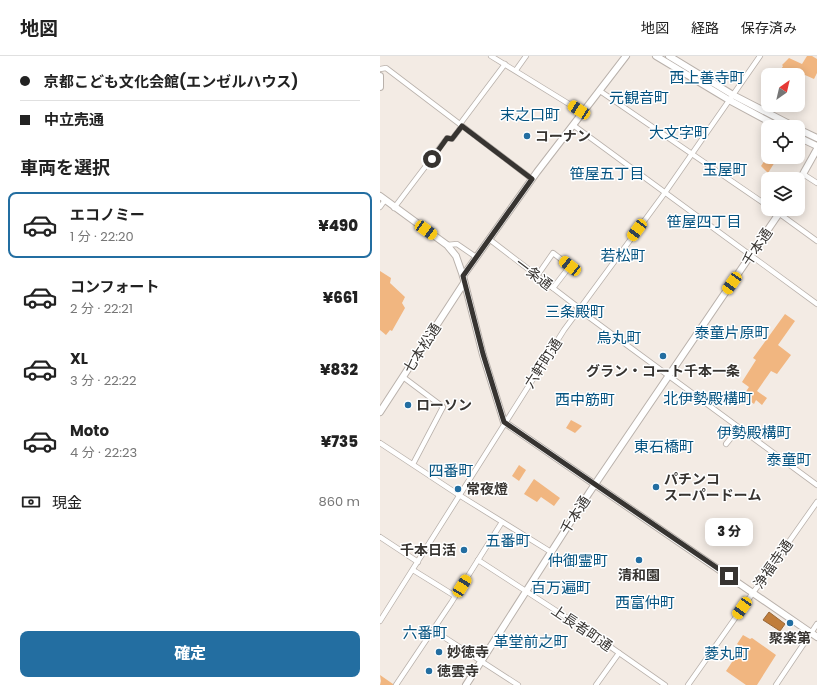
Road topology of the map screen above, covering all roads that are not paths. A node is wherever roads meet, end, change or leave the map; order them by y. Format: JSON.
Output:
{"nodes":[{"id":1,"x":491,"y":56,"type":"edge"},
{"id":2,"x":526,"y":56,"type":"edge"},
{"id":3,"x":626,"y":56,"type":"edge"},
{"id":4,"x":656,"y":56,"type":"edge"},
{"id":5,"x":669,"y":56,"type":"edge"},
{"id":6,"x":760,"y":56,"type":"edge"},
{"id":7,"x":505,"y":64,"type":"junction"},
{"id":8,"x":380,"y":69,"type":"edge"},
{"id":9,"x":516,"y":70,"type":"junction"},
{"id":10,"x":380,"y":76,"type":"edge"},
{"id":11,"x":380,"y":87,"type":"edge"},
{"id":12,"x":600,"y":91,"type":"junction"},
{"id":13,"x":731,"y":97,"type":"junction"},
{"id":14,"x":582,"y":112,"type":"junction"},
{"id":15,"x":768,"y":120,"type":"edge"},
{"id":16,"x":780,"y":120,"type":"edge"},
{"id":17,"x":461,"y":125,"type":"junction"},
{"id":18,"x":573,"y":125,"type":"junction"},
{"id":19,"x":805,"y":132,"type":"edge"},
{"id":20,"x":817,"y":138,"type":"edge"},
{"id":21,"x":805,"y":141,"type":"edge"},
{"id":22,"x":817,"y":148,"type":"edge"},
{"id":23,"x":692,"y":154,"type":"junction"},
{"id":24,"x":805,"y":172,"type":"edge"},
{"id":25,"x":805,"y":175,"type":"edge"},
{"id":26,"x":532,"y":179,"type":"junction"},
{"id":27,"x":817,"y":183,"type":"edge"},
{"id":28,"x":664,"y":194,"type":"junction"},
{"id":29,"x":382,"y":198,"type":"edge"},
{"id":30,"x":761,"y":201,"type":"edge"},
{"id":31,"x":380,"y":208,"type":"edge"},
{"id":32,"x":394,"y":208,"type":"junction"},
{"id":33,"x":778,"y":216,"type":"edge"},
{"id":34,"x":787,"y":216,"type":"edge"},
{"id":35,"x":489,"y":239,"type":"junction"},
{"id":36,"x":817,"y":241,"type":"edge"},
{"id":37,"x":447,"y":245,"type":"junction"},
{"id":38,"x":751,"y":256,"type":"junction"},
{"id":39,"x":476,"y":257,"type":"junction"},
{"id":40,"x":463,"y":276,"type":"junction"},
{"id":41,"x":537,"y":276,"type":"junction"},
{"id":42,"x":464,"y":283,"type":"junction"},
{"id":43,"x":553,"y":288,"type":"junction"},
{"id":44,"x":817,"y":304,"type":"edge"},
{"id":45,"x":578,"y":308,"type":"junction"},
{"id":46,"x":669,"y":375,"type":"junction"},
{"id":47,"x":403,"y":376,"type":"junction"},
{"id":48,"x":380,"y":412,"type":"edge"},
{"id":49,"x":504,"y":422,"type":"junction"},
{"id":50,"x":739,"y":428,"type":"junction"},
{"id":51,"x":380,"y":443,"type":"edge"},
{"id":52,"x":726,"y":444,"type":"dead end"},
{"id":53,"x":413,"y":464,"type":"junction"},
{"id":54,"x":595,"y":484,"type":"junction"},
{"id":55,"x":817,"y":485,"type":"edge"},
{"id":56,"x":459,"y":496,"type":"junction"},
{"id":57,"x":817,"y":502,"type":"edge"},
{"id":58,"x":502,"y":522,"type":"junction"},
{"id":59,"x":380,"y":537,"type":"edge"},
{"id":60,"x":551,"y":552,"type":"junction"},
{"id":61,"x":478,"y":560,"type":"junction"},
{"id":62,"x":418,"y":562,"type":"junction"},
{"id":63,"x":413,"y":570,"type":"junction"},
{"id":64,"x":526,"y":591,"type":"junction"},
{"id":65,"x":753,"y":592,"type":"junction"},
{"id":66,"x":455,"y":596,"type":"junction"},
{"id":67,"x":380,"y":621,"type":"edge"},
{"id":68,"x":817,"y":624,"type":"edge"},
{"id":69,"x":433,"y":630,"type":"junction"},
{"id":70,"x":811,"y":633,"type":"junction"},
{"id":71,"x":817,"y":637,"type":"edge"},
{"id":72,"x":619,"y":652,"type":"junction"},
{"id":73,"x":481,"y":661,"type":"junction"},
{"id":74,"x":396,"y":685,"type":"edge"},
{"id":75,"x":466,"y":685,"type":"edge"},
{"id":76,"x":518,"y":685,"type":"edge"},
{"id":77,"x":596,"y":685,"type":"edge"},
{"id":78,"x":665,"y":685,"type":"edge"},
{"id":79,"x":688,"y":685,"type":"edge"},
{"id":80,"x":776,"y":685,"type":"edge"}],
"edges":[{"from":1,"to":7,"type":"street"},
{"from":2,"to":9,"type":"street"},
{"from":3,"to":12,"type":"street"},
{"from":4,"to":13,"type":"street"},
{"from":5,"to":13,"type":"street"},
{"from":6,"to":13,"type":"street","name":"六軒町通"},
{"from":7,"to":9,"type":"street"},
{"from":7,"to":17,"type":"street"},
{"from":8,"to":17,"type":"street"},
{"from":9,"to":14,"type":"street"},
{"from":10,"to":11,"type":"street"},
{"from":12,"to":14,"type":"street"},
{"from":12,"to":23,"type":"street"},
{"from":13,"to":15,"type":"street"},
{"from":13,"to":16,"type":"street"},
{"from":13,"to":23,"type":"street","name":"六軒町通"},
{"from":14,"to":18,"type":"street"},
{"from":17,"to":26,"type":"street"},
{"from":17,"to":32,"type":"street"},
{"from":18,"to":26,"type":"street"},
{"from":18,"to":28,"type":"street"},
{"from":19,"to":20,"type":"street"},
{"from":21,"to":22,"type":"street"},
{"from":22,"to":24,"type":"street"},
{"from":23,"to":28,"type":"street","name":"六軒町通"},
{"from":23,"to":30,"type":"street"},
{"from":25,"to":27,"type":"street"},
{"from":26,"to":35,"type":"street"},
{"from":28,"to":38,"type":"street"},
{"from":28,"to":45,"type":"street","name":"六軒町通"},
{"from":29,"to":31,"type":"street"},
{"from":29,"to":32,"type":"street"},
{"from":32,"to":37,"type":"street"},
{"from":33,"to":38,"type":"street","name":"千本通"},
{"from":34,"to":36,"type":"street"},
{"from":35,"to":39,"type":"street"},
{"from":35,"to":41,"type":"street","name":"一条通"},
{"from":37,"to":39,"type":"street"},
{"from":37,"to":40,"type":"street"},
{"from":38,"to":44,"type":"street"},
{"from":38,"to":46,"type":"street","name":"千本通"},
{"from":39,"to":40,"type":"street"},
{"from":40,"to":42,"type":"street"},
{"from":41,"to":43,"type":"street","name":"一条通"},
{"from":41,"to":43,"type":"street"},
{"from":42,"to":47,"type":"street","name":"七本松通"},
{"from":42,"to":49,"type":"street"},
{"from":43,"to":45,"type":"street","name":"一条通"},
{"from":45,"to":46,"type":"street","name":"一条通"},
{"from":45,"to":49,"type":"street","name":"六軒町通"},
{"from":46,"to":50,"type":"street","name":"一条通"},
{"from":46,"to":54,"type":"street","name":"千本通"},
{"from":47,"to":48,"type":"street","name":"七本松通"},
{"from":47,"to":53,"type":"street"},
{"from":49,"to":54,"type":"street"},
{"from":49,"to":56,"type":"street","name":"六軒町通"},
{"from":50,"to":52,"type":"street"},
{"from":50,"to":55,"type":"street","name":"一条通"},
{"from":51,"to":53,"type":"street"},
{"from":53,"to":56,"type":"street"},
{"from":54,"to":60,"type":"street","name":"千本通"},
{"from":54,"to":65,"type":"street"},
{"from":56,"to":58,"type":"street"},
{"from":56,"to":62,"type":"street","name":"六軒町通"},
{"from":57,"to":65,"type":"street","name":"浄福寺通"},
{"from":58,"to":60,"type":"street"},
{"from":58,"to":61,"type":"street"},
{"from":59,"to":62,"type":"street"},
{"from":60,"to":64,"type":"street","name":"千本通"},
{"from":61,"to":64,"type":"street","name":"上長者町通"},
{"from":61,"to":66,"type":"street"},
{"from":62,"to":63,"type":"street","name":"六軒町通"},
{"from":63,"to":66,"type":"street"},
{"from":63,"to":67,"type":"street","name":"六軒町通"},
{"from":64,"to":72,"type":"street","name":"上長者町通"},
{"from":64,"to":73,"type":"street","name":"千本通"},
{"from":65,"to":70,"type":"street"},
{"from":65,"to":79,"type":"street","name":"浄福寺通"},
{"from":66,"to":69,"type":"street"},
{"from":68,"to":70,"type":"street"},
{"from":69,"to":73,"type":"street"},
{"from":69,"to":74,"type":"street"},
{"from":70,"to":71,"type":"street"},
{"from":70,"to":80,"type":"street"},
{"from":72,"to":77,"type":"street"},
{"from":72,"to":78,"type":"street","name":"上長者町通"},
{"from":73,"to":75,"type":"street","name":"千本通"},
{"from":73,"to":76,"type":"street"}]}
